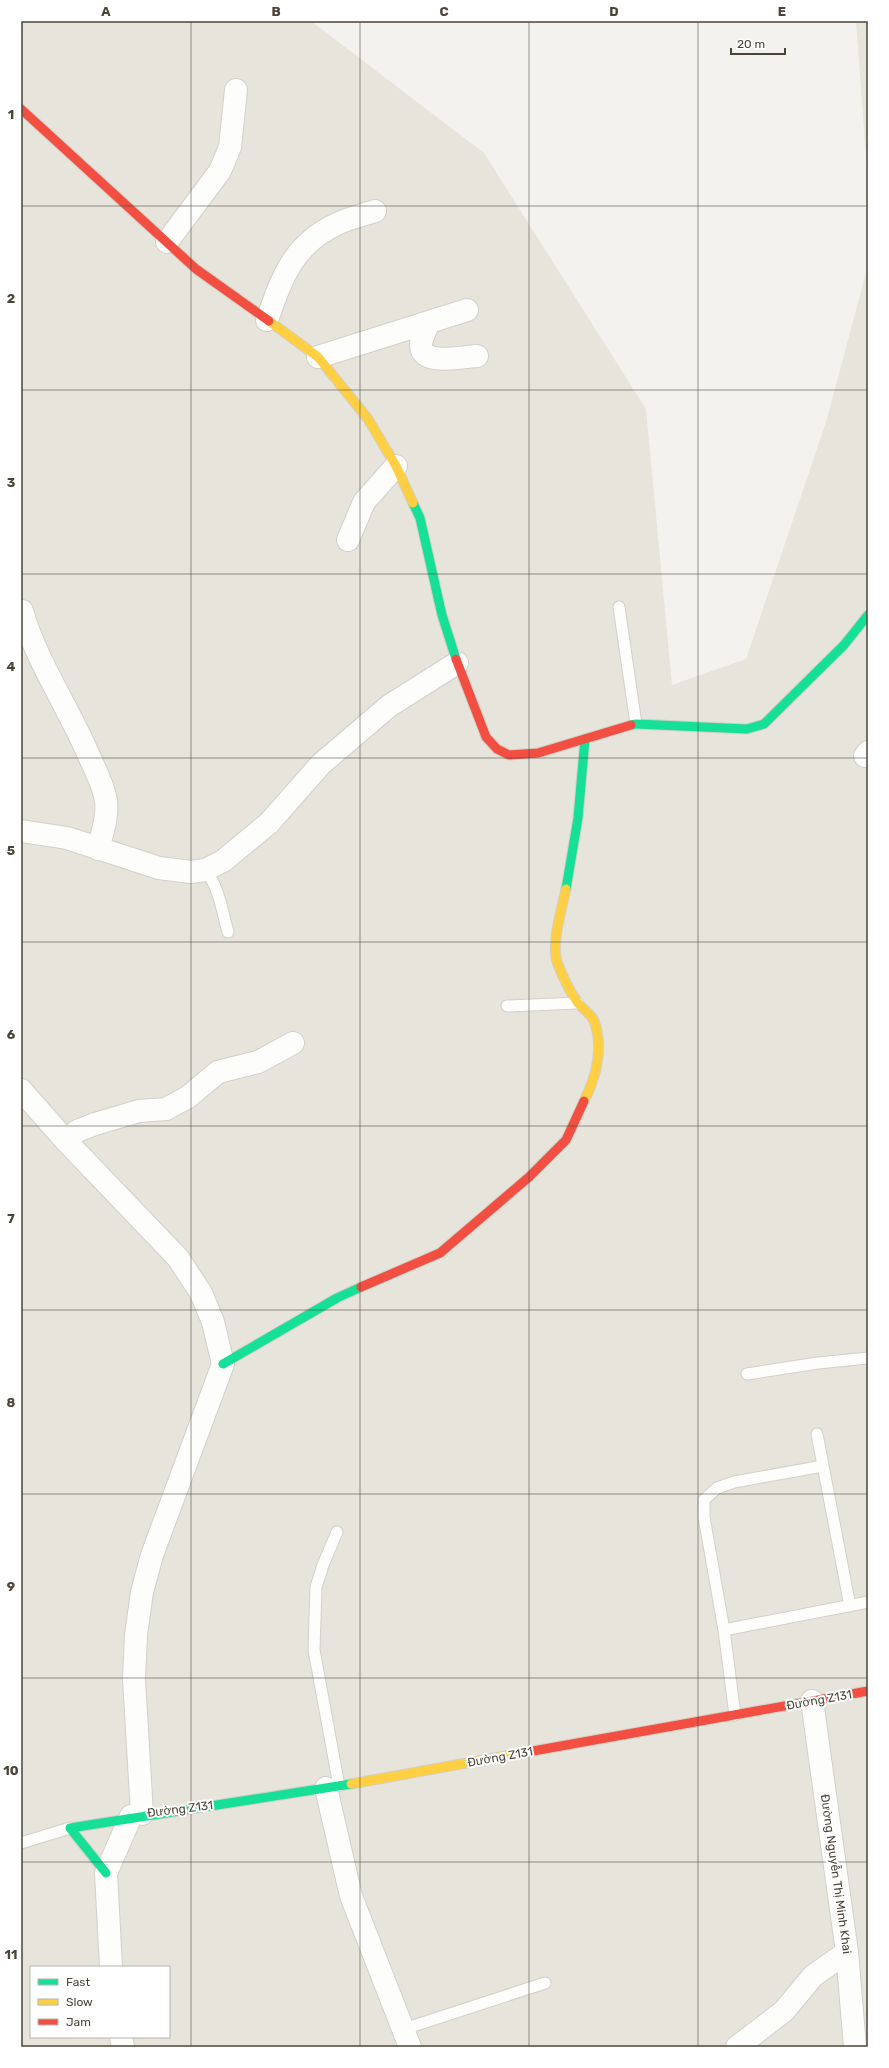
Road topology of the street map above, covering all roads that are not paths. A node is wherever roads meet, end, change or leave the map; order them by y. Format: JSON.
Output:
{"nodes":[{"id":1,"x":236,"y":90,"type":"dead end"},
{"id":2,"x":21,"y":109,"type":"edge"},
{"id":3,"x":375,"y":211,"type":"dead end"},
{"id":4,"x":167,"y":242,"type":"junction"},
{"id":5,"x":467,"y":310,"type":"dead end"},
{"id":6,"x":267,"y":320,"type":"junction"},
{"id":7,"x":428,"y":324,"type":"junction"},
{"id":8,"x":477,"y":356,"type":"dead end"},
{"id":9,"x":318,"y":357,"type":"junction"},
{"id":10,"x":396,"y":466,"type":"junction"},
{"id":11,"x":348,"y":540,"type":"dead end"},
{"id":12,"x":619,"y":607,"type":"dead end"},
{"id":13,"x":22,"y":611,"type":"edge"},
{"id":14,"x":868,"y":615,"type":"edge"},
{"id":15,"x":458,"y":663,"type":"junction"},
{"id":16,"x":636,"y":724,"type":"junction"},
{"id":17,"x":585,"y":738,"type":"junction"},
{"id":18,"x":21,"y":831,"type":"edge"},
{"id":19,"x":98,"y":849,"type":"junction"},
{"id":20,"x":205,"y":870,"type":"junction"},
{"id":21,"x":228,"y":932,"type":"dead end"},
{"id":22,"x":578,"y":1003,"type":"junction"},
{"id":23,"x":507,"y":1006,"type":"dead end"},
{"id":24,"x":293,"y":1043,"type":"dead end"},
{"id":25,"x":21,"y":1090,"type":"edge"},
{"id":26,"x":66,"y":1141,"type":"junction"},
{"id":27,"x":868,"y":1358,"type":"edge"},
{"id":28,"x":223,"y":1364,"type":"junction"},
{"id":29,"x":747,"y":1374,"type":"dead end"},
{"id":30,"x":817,"y":1434,"type":"dead end"},
{"id":31,"x":823,"y":1466,"type":"junction"},
{"id":32,"x":337,"y":1532,"type":"dead end"},
{"id":33,"x":868,"y":1602,"type":"edge"},
{"id":34,"x":850,"y":1606,"type":"junction"},
{"id":35,"x":724,"y":1630,"type":"junction"},
{"id":36,"x":868,"y":1691,"type":"edge"},
{"id":37,"x":812,"y":1701,"type":"junction"},
{"id":38,"x":735,"y":1715,"type":"junction"},
{"id":39,"x":333,"y":1787,"type":"junction"},
{"id":40,"x":137,"y":1815,"type":"junction"},
{"id":41,"x":70,"y":1828,"type":"junction"},
{"id":42,"x":21,"y":1843,"type":"edge"},
{"id":43,"x":106,"y":1873,"type":"junction"},
{"id":44,"x":847,"y":1952,"type":"junction"},
{"id":45,"x":111,"y":1966,"type":"edge"},
{"id":46,"x":545,"y":1983,"type":"dead end"},
{"id":47,"x":407,"y":2038,"type":"edge"},
{"id":48,"x":737,"y":2047,"type":"edge"},
{"id":49,"x":855,"y":2047,"type":"edge"}],
"edges":[{"from":1,"to":4,"type":"street"},
{"from":2,"to":4,"type":"street"},
{"from":3,"to":6,"type":"street"},
{"from":4,"to":6,"type":"street"},
{"from":5,"to":7,"type":"street"},
{"from":6,"to":9,"type":"street"},
{"from":7,"to":8,"type":"street"},
{"from":7,"to":9,"type":"street"},
{"from":9,"to":10,"type":"street"},
{"from":10,"to":11,"type":"street"},
{"from":10,"to":15,"type":"street"},
{"from":12,"to":16,"type":"lane"},
{"from":13,"to":19,"type":"street"},
{"from":14,"to":16,"type":"street"},
{"from":15,"to":17,"type":"street"},
{"from":15,"to":20,"type":"street"},
{"from":16,"to":17,"type":"street"},
{"from":17,"to":22,"type":"street"},
{"from":18,"to":19,"type":"street"},
{"from":19,"to":20,"type":"street"},
{"from":20,"to":21,"type":"lane"},
{"from":22,"to":23,"type":"lane"},
{"from":22,"to":28,"type":"street"},
{"from":24,"to":26,"type":"street"},
{"from":25,"to":26,"type":"street"},
{"from":26,"to":28,"type":"street"},
{"from":27,"to":29,"type":"lane"},
{"from":28,"to":40,"type":"street"},
{"from":30,"to":31,"type":"lane"},
{"from":31,"to":34,"type":"lane"},
{"from":31,"to":35,"type":"lane"},
{"from":32,"to":39,"type":"lane"},
{"from":33,"to":34,"type":"lane"},
{"from":34,"to":35,"type":"lane"},
{"from":35,"to":38,"type":"lane"},
{"from":36,"to":37,"type":"street","name":"Đường Z131"},
{"from":37,"to":38,"type":"street","name":"Đường Z131"},
{"from":37,"to":44,"type":"street","name":"Đường Nguyễn Thị Minh Khai"},
{"from":38,"to":39,"type":"street","name":"Đường Z131"},
{"from":39,"to":40,"type":"street","name":"Đường Z131"},
{"from":39,"to":47,"type":"street"},
{"from":40,"to":41,"type":"street","name":"Đường Z131"},
{"from":40,"to":43,"type":"street"},
{"from":41,"to":42,"type":"lane"},
{"from":41,"to":43,"type":"street"},
{"from":43,"to":45,"type":"street"},
{"from":44,"to":48,"type":"street"},
{"from":44,"to":49,"type":"street","name":"Đường Nguyễn Thị Minh Khai"},
{"from":46,"to":47,"type":"lane"}]}
